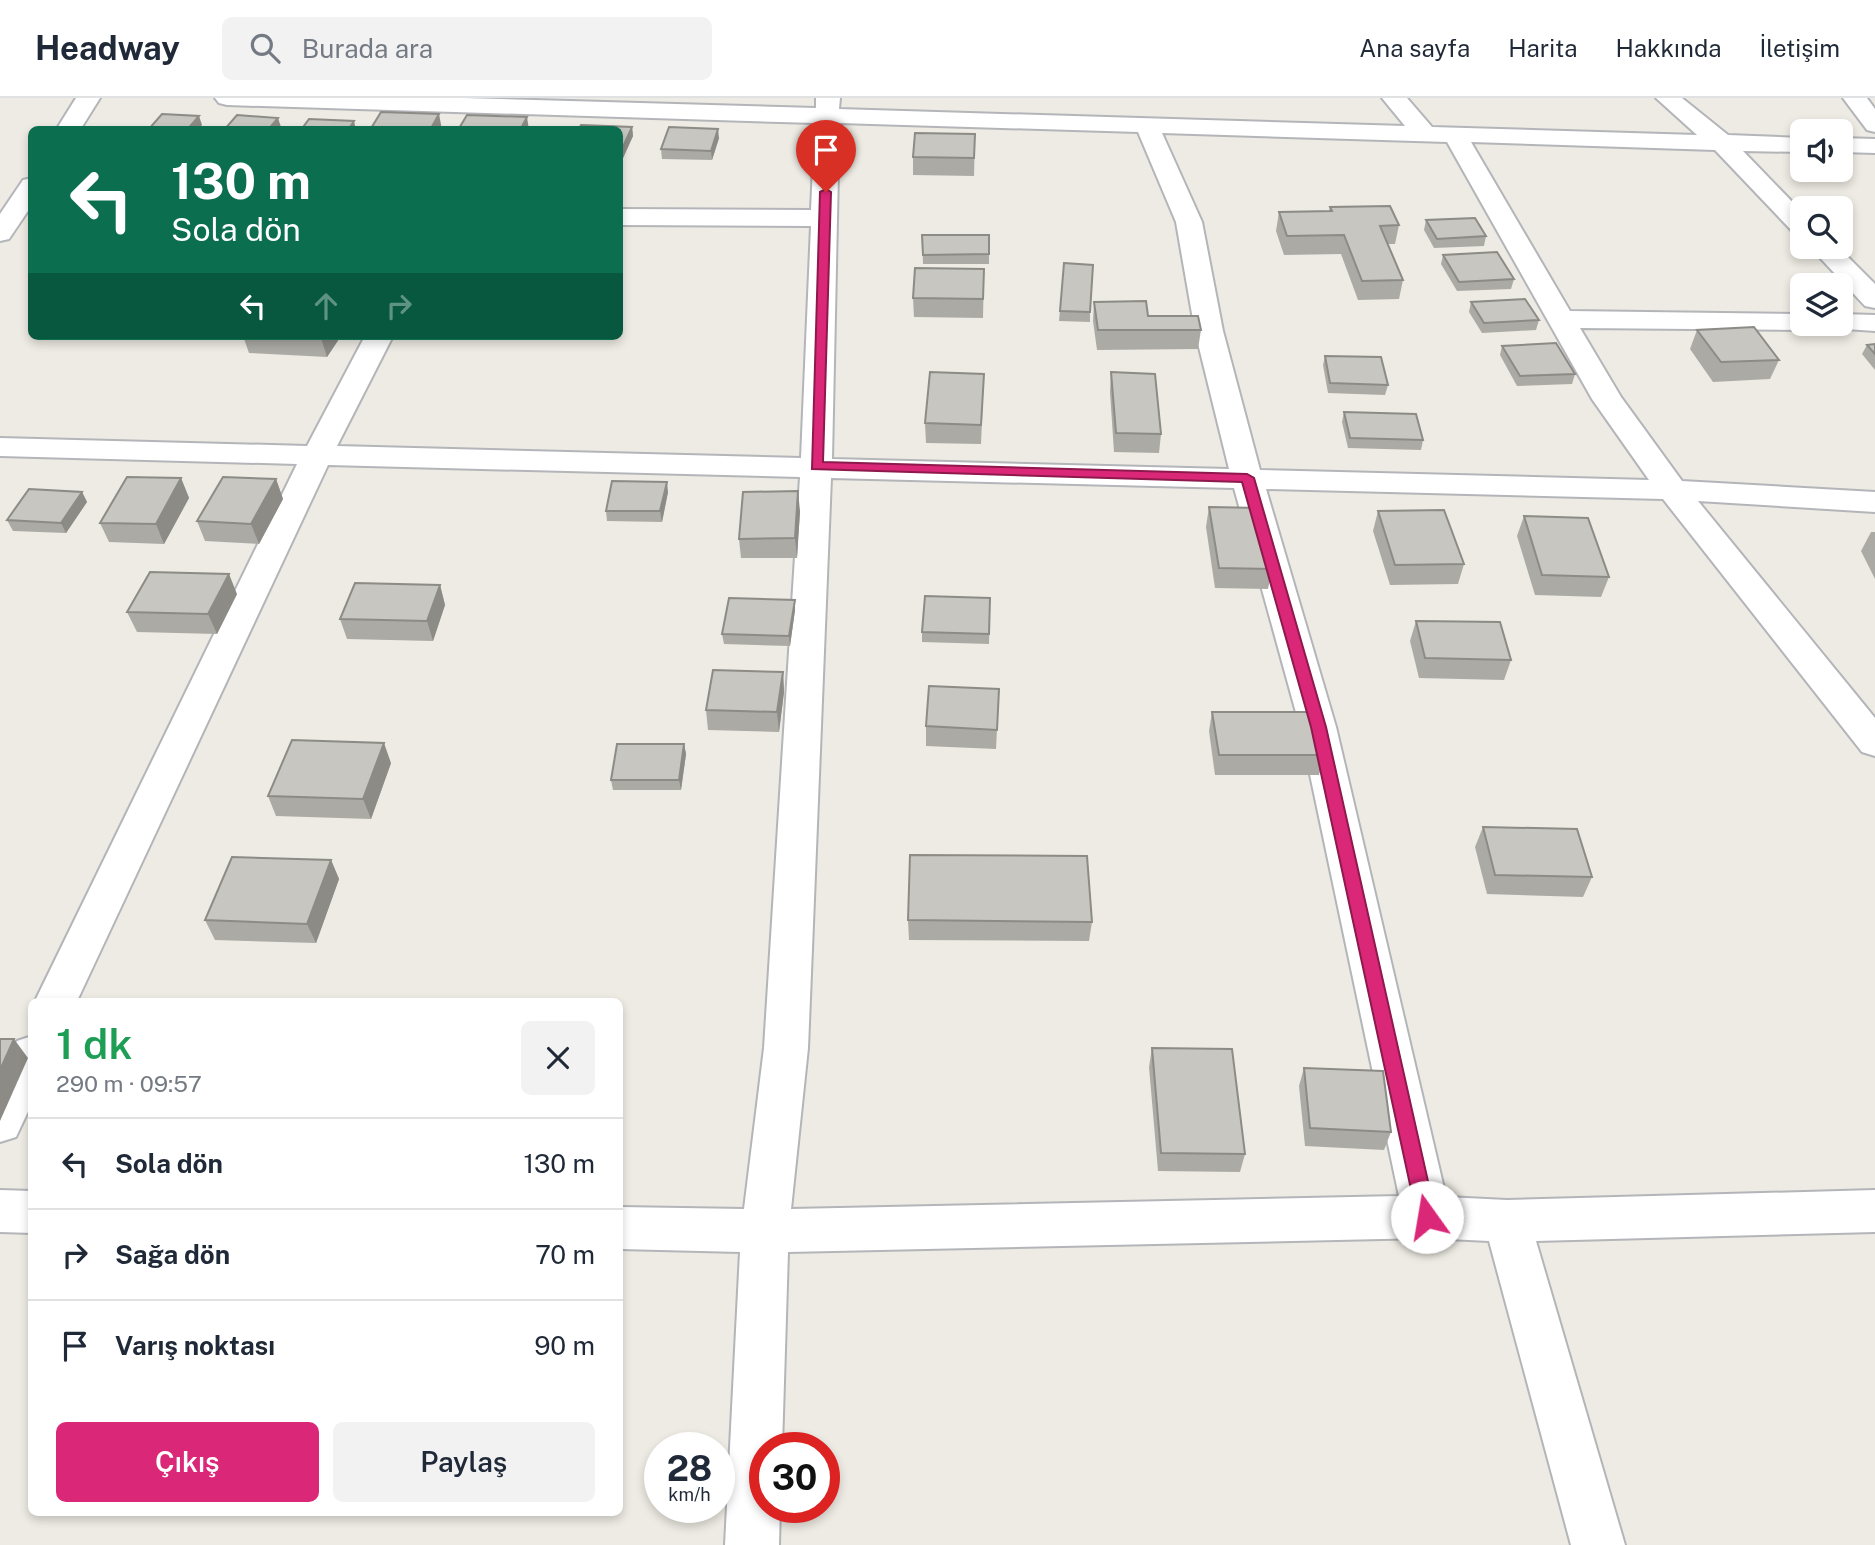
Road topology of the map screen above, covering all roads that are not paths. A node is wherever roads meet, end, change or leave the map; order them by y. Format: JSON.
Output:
{"nodes":[{"id":1,"x":88,"y":98,"type":"edge"},
{"id":2,"x":227,"y":98,"type":"edge"},
{"id":3,"x":1095,"y":98,"type":"edge"},
{"id":4,"x":1394,"y":98,"type":"edge"},
{"id":5,"x":1668,"y":98,"type":"edge"},
{"id":6,"x":1855,"y":98,"type":"edge"},
{"id":7,"x":341,"y":100,"type":"edge"},
{"id":8,"x":586,"y":104,"type":"edge"},
{"id":9,"x":828,"y":107,"type":"edge"},
{"id":10,"x":1875,"y":125,"type":"edge"},
{"id":11,"x":70,"y":126,"type":"edge"},
{"id":12,"x":1107,"y":126,"type":"junction"},
{"id":13,"x":1147,"y":126,"type":"junction"},
{"id":14,"x":1440,"y":135,"type":"junction"},
{"id":15,"x":1723,"y":144,"type":"junction"},
{"id":16,"x":1790,"y":145,"type":"edge"},
{"id":17,"x":1853,"y":145,"type":"edge"},
{"id":18,"x":1875,"y":146,"type":"edge"},
{"id":19,"x":28,"y":193,"type":"edge"},
{"id":20,"x":1790,"y":214,"type":"edge"},
{"id":21,"x":623,"y":217,"type":"edge"},
{"id":22,"x":825,"y":218,"type":"junction"},
{"id":23,"x":14,"y":222,"type":"edge"},
{"id":24,"x":1835,"y":259,"type":"edge"},
{"id":25,"x":1875,"y":300,"type":"edge"},
{"id":26,"x":1561,"y":318,"type":"junction"},
{"id":27,"x":1790,"y":322,"type":"edge"},
{"id":28,"x":1853,"y":322,"type":"edge"},
{"id":29,"x":1875,"y":323,"type":"edge"},
{"id":30,"x":377,"y":340,"type":"edge"},
{"id":31,"x":0,"y":447,"type":"edge"},
{"id":32,"x":316,"y":457,"type":"junction"},
{"id":33,"x":816,"y":466,"type":"junction"},
{"id":34,"x":1247,"y":478,"type":"junction"},
{"id":35,"x":1672,"y":489,"type":"junction"},
{"id":36,"x":1875,"y":502,"type":"edge"},
{"id":37,"x":1875,"y":743,"type":"edge"},
{"id":38,"x":57,"y":998,"type":"edge"},
{"id":39,"x":28,"y":1063,"type":"edge"},
{"id":40,"x":0,"y":1123,"type":"edge"},
{"id":41,"x":0,"y":1211,"type":"edge"},
{"id":42,"x":1875,"y":1211,"type":"edge"},
{"id":43,"x":28,"y":1212,"type":"edge"},
{"id":44,"x":1427,"y":1217,"type":"junction"},
{"id":45,"x":1507,"y":1221,"type":"junction"},
{"id":46,"x":623,"y":1228,"type":"edge"},
{"id":47,"x":765,"y":1231,"type":"junction"},
{"id":48,"x":752,"y":1545,"type":"edge"},
{"id":49,"x":1598,"y":1545,"type":"edge"}],
"edges":[{"from":1,"to":11,"type":"street"},
{"from":2,"to":7,"type":"street"},
{"from":3,"to":12,"type":"street"},
{"from":4,"to":14,"type":"street"},
{"from":5,"to":15,"type":"street"},
{"from":6,"to":10,"type":"street"},
{"from":7,"to":8,"type":"street"},
{"from":8,"to":9,"type":"street"},
{"from":9,"to":12,"type":"street"},
{"from":9,"to":22,"type":"street"},
{"from":12,"to":13,"type":"street"},
{"from":13,"to":14,"type":"street"},
{"from":13,"to":34,"type":"street"},
{"from":14,"to":15,"type":"street"},
{"from":14,"to":26,"type":"street"},
{"from":15,"to":16,"type":"street"},
{"from":15,"to":20,"type":"street"},
{"from":17,"to":18,"type":"street"},
{"from":19,"to":23,"type":"street"},
{"from":21,"to":22,"type":"street"},
{"from":22,"to":33,"type":"street"},
{"from":24,"to":25,"type":"street"},
{"from":26,"to":27,"type":"street"},
{"from":26,"to":35,"type":"street"},
{"from":28,"to":29,"type":"street"},
{"from":30,"to":32,"type":"street"},
{"from":31,"to":32,"type":"street"},
{"from":32,"to":33,"type":"street"},
{"from":32,"to":38,"type":"street"},
{"from":33,"to":34,"type":"street"},
{"from":33,"to":47,"type":"street"},
{"from":34,"to":35,"type":"street"},
{"from":34,"to":44,"type":"street"},
{"from":35,"to":36,"type":"street"},
{"from":35,"to":37,"type":"street"},
{"from":39,"to":40,"type":"street"},
{"from":41,"to":43,"type":"street"},
{"from":42,"to":45,"type":"street"},
{"from":44,"to":45,"type":"street"},
{"from":44,"to":47,"type":"street"},
{"from":45,"to":49,"type":"street"},
{"from":46,"to":47,"type":"street"},
{"from":47,"to":48,"type":"street"}]}
